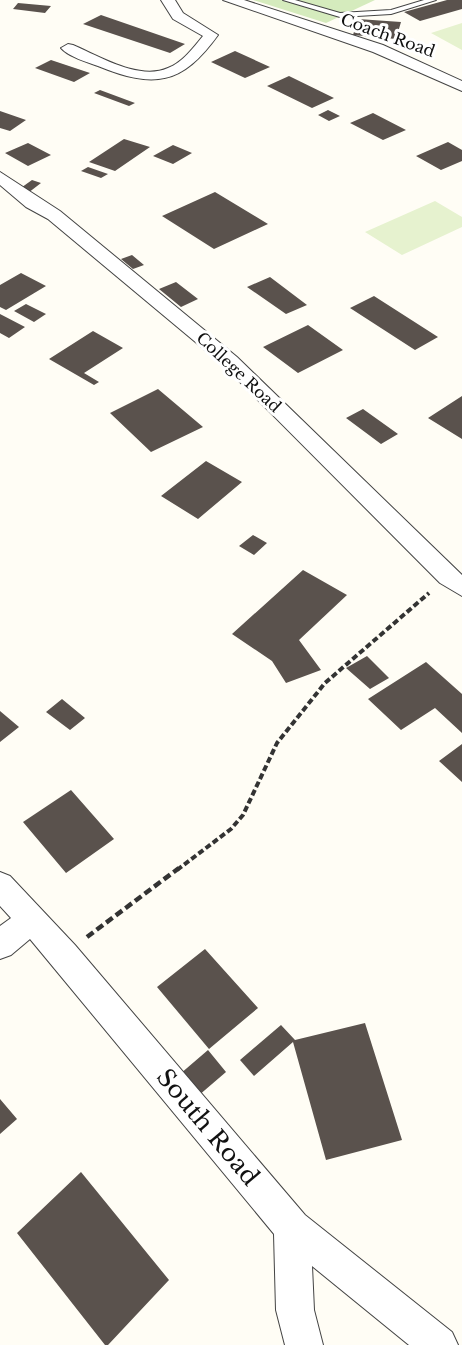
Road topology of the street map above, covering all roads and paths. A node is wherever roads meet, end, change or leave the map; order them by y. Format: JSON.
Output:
{"nodes":[{"id":1,"x":168,"y":0,"type":"edge"},
{"id":2,"x":230,"y":0,"type":"edge"},
{"id":3,"x":287,"y":0,"type":"edge"},
{"id":4,"x":432,"y":0,"type":"edge"},
{"id":5,"x":68,"y":48,"type":"dead end"},
{"id":6,"x":462,"y":87,"type":"edge"},
{"id":7,"x":0,"y":177,"type":"edge"},
{"id":8,"x":455,"y":582,"type":"edge"},
{"id":9,"x":0,"y":885,"type":"edge"},
{"id":10,"x":31,"y":920,"type":"junction"},
{"id":11,"x":0,"y":945,"type":"edge"},
{"id":12,"x":64,"y":955,"type":"junction"},
{"id":13,"x":292,"y":1228,"type":"junction"},
{"id":14,"x":304,"y":1345,"type":"edge"},
{"id":15,"x":439,"y":1345,"type":"edge"}],
"edges":[{"from":1,"to":5,"type":"street"},
{"from":2,"to":6,"type":"street","name":"Coach Road"},
{"from":3,"to":4,"type":"lane"},
{"from":7,"to":8,"type":"street","name":"College Road"},
{"from":8,"to":12,"type":"path"},
{"from":9,"to":10,"type":"street","name":"South Road"},
{"from":10,"to":11,"type":"street"},
{"from":10,"to":12,"type":"street","name":"South Road"},
{"from":12,"to":13,"type":"street","name":"South Road"},
{"from":13,"to":14,"type":"street"},
{"from":13,"to":15,"type":"street","name":"South Road"}]}
